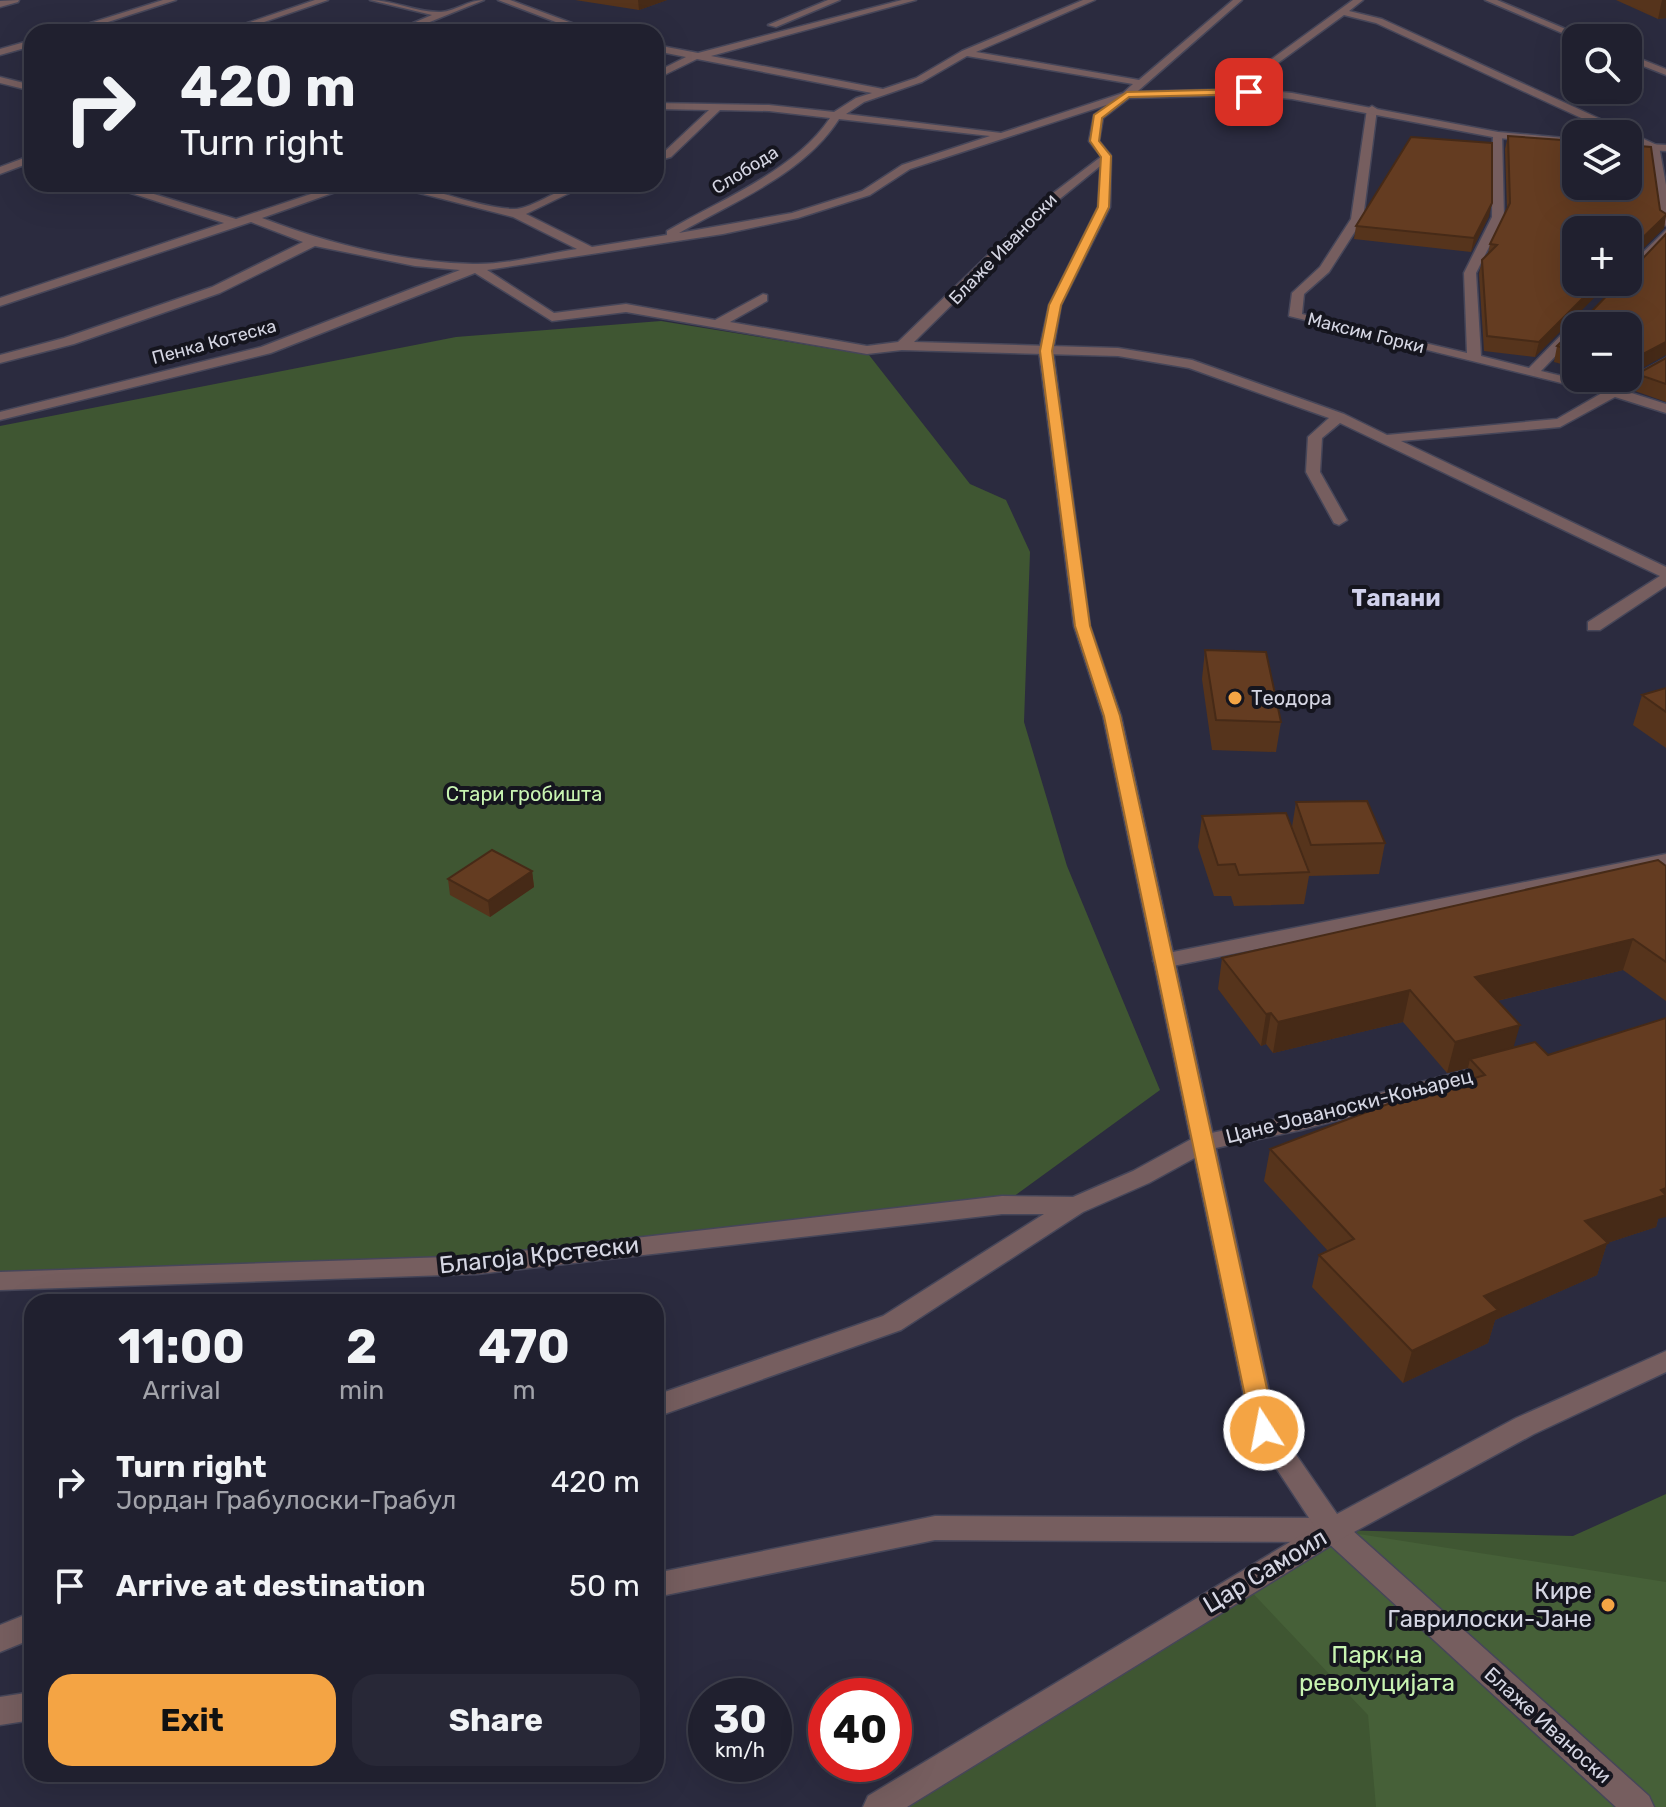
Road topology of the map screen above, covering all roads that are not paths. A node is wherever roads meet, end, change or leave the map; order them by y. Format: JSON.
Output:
{"nodes":[{"id":1,"x":15,"y":0,"type":"edge"},
{"id":2,"x":172,"y":0,"type":"edge"},
{"id":3,"x":324,"y":0,"type":"edge"},
{"id":4,"x":374,"y":0,"type":"edge"},
{"id":5,"x":480,"y":0,"type":"edge"},
{"id":6,"x":502,"y":0,"type":"edge"},
{"id":7,"x":836,"y":0,"type":"edge"},
{"id":8,"x":912,"y":0,"type":"edge"},
{"id":9,"x":1091,"y":0,"type":"edge"},
{"id":10,"x":1238,"y":0,"type":"edge"},
{"id":11,"x":1359,"y":0,"type":"edge"},
{"id":12,"x":1489,"y":0,"type":"edge"},
{"id":13,"x":0,"y":4,"type":"edge"},
{"id":14,"x":1346,"y":13,"type":"junction"},
{"id":15,"x":445,"y":15,"type":"junction"},
{"id":16,"x":93,"y":24,"type":"edge"},
{"id":17,"x":250,"y":24,"type":"edge"},
{"id":18,"x":420,"y":24,"type":"edge"},
{"id":19,"x":569,"y":24,"type":"edge"},
{"id":20,"x":1562,"y":30,"type":"edge"},
{"id":21,"x":24,"y":45,"type":"edge"},
{"id":22,"x":664,"y":50,"type":"edge"},
{"id":23,"x":0,"y":52,"type":"edge"},
{"id":24,"x":965,"y":53,"type":"junction"},
{"id":25,"x":693,"y":57,"type":"junction"},
{"id":26,"x":1642,"y":63,"type":"edge"},
{"id":27,"x":664,"y":72,"type":"edge"},
{"id":28,"x":1666,"y":72,"type":"edge"},
{"id":29,"x":0,"y":80,"type":"edge"},
{"id":30,"x":24,"y":86,"type":"edge"},
{"id":31,"x":1132,"y":89,"type":"junction"},
{"id":32,"x":880,"y":91,"type":"junction"},
{"id":33,"x":1249,"y":92,"type":"junction"},
{"id":34,"x":664,"y":106,"type":"edge"},
{"id":35,"x":716,"y":109,"type":"junction"},
{"id":36,"x":1372,"y":109,"type":"junction"},
{"id":37,"x":837,"y":115,"type":"junction"},
{"id":38,"x":1594,"y":120,"type":"edge"},
{"id":39,"x":1001,"y":134,"type":"junction"},
{"id":40,"x":1498,"y":135,"type":"junction"},
{"id":41,"x":1562,"y":141,"type":"edge"},
{"id":42,"x":1660,"y":148,"type":"edge"},
{"id":43,"x":0,"y":155,"type":"edge"},
{"id":44,"x":664,"y":156,"type":"edge"},
{"id":45,"x":1106,"y":156,"type":"junction"},
{"id":46,"x":24,"y":159,"type":"edge"},
{"id":47,"x":24,"y":162,"type":"edge"},
{"id":48,"x":0,"y":171,"type":"edge"},
{"id":49,"x":135,"y":192,"type":"edge"},
{"id":50,"x":328,"y":192,"type":"edge"},
{"id":51,"x":423,"y":192,"type":"edge"},
{"id":52,"x":565,"y":192,"type":"edge"},
{"id":53,"x":517,"y":214,"type":"junction"},
{"id":54,"x":252,"y":218,"type":"junction"},
{"id":55,"x":237,"y":223,"type":"junction"},
{"id":56,"x":1666,"y":223,"type":"edge"},
{"id":57,"x":1666,"y":234,"type":"edge"},
{"id":58,"x":657,"y":240,"type":"junction"},
{"id":59,"x":313,"y":242,"type":"junction"},
{"id":60,"x":591,"y":251,"type":"junction"},
{"id":61,"x":1642,"y":259,"type":"edge"},
{"id":62,"x":476,"y":268,"type":"junction"},
{"id":63,"x":763,"y":298,"type":"dead end"},
{"id":64,"x":0,"y":302,"type":"edge"},
{"id":65,"x":717,"y":324,"type":"junction"},
{"id":66,"x":1562,"y":341,"type":"edge"},
{"id":67,"x":902,"y":346,"type":"junction"},
{"id":68,"x":1046,"y":351,"type":"junction"},
{"id":69,"x":0,"y":359,"type":"edge"},
{"id":70,"x":1474,"y":359,"type":"junction"},
{"id":71,"x":1666,"y":362,"type":"edge"},
{"id":72,"x":1531,"y":373,"type":"junction"},
{"id":73,"x":1642,"y":376,"type":"edge"},
{"id":74,"x":1562,"y":380,"type":"edge"},
{"id":75,"x":1613,"y":392,"type":"joint"},
{"id":76,"x":1666,"y":409,"type":"edge"},
{"id":77,"x":0,"y":416,"type":"edge"},
{"id":78,"x":1339,"y":417,"type":"junction"},
{"id":79,"x":1386,"y":439,"type":"junction"},
{"id":80,"x":1339,"y":520,"type":"dead end"},
{"id":81,"x":1666,"y":576,"type":"edge"},
{"id":82,"x":1594,"y":626,"type":"dead end"},
{"id":83,"x":1666,"y":860,"type":"edge"},
{"id":84,"x":1163,"y":961,"type":"junction"},
{"id":85,"x":1511,"y":1066,"type":"edge"},
{"id":86,"x":1205,"y":1142,"type":"junction"},
{"id":87,"x":1075,"y":1206,"type":"junction"},
{"id":88,"x":0,"y":1281,"type":"edge"},
{"id":89,"x":1666,"y":1361,"type":"edge"},
{"id":90,"x":664,"y":1403,"type":"edge"},
{"id":91,"x":1333,"y":1530,"type":"junction"},
{"id":92,"x":664,"y":1583,"type":"edge"},
{"id":93,"x":24,"y":1628,"type":"edge"},
{"id":94,"x":0,"y":1639,"type":"edge"},
{"id":95,"x":24,"y":1707,"type":"edge"},
{"id":96,"x":0,"y":1711,"type":"edge"},
{"id":97,"x":879,"y":1807,"type":"edge"},
{"id":98,"x":1638,"y":1807,"type":"edge"}],
"edges":[{"from":1,"to":13,"type":"street"},
{"from":2,"to":16,"type":"street"},
{"from":3,"to":17,"type":"street"},
{"from":4,"to":15,"type":"street"},
{"from":5,"to":15,"type":"street"},
{"from":6,"to":19,"type":"street"},
{"from":7,"to":25,"type":"street"},
{"from":8,"to":25,"type":"street"},
{"from":9,"to":24,"type":"street","name":"Слобода"},
{"from":10,"to":31,"type":"street","name":"Блаже Иваноски"},
{"from":11,"to":14,"type":"street"},
{"from":12,"to":20,"type":"street"},
{"from":14,"to":33,"type":"street"},
{"from":14,"to":38,"type":"street"},
{"from":15,"to":18,"type":"street"},
{"from":21,"to":23,"type":"street"},
{"from":22,"to":25,"type":"street","name":"Слобода"},
{"from":24,"to":31,"type":"street"},
{"from":24,"to":32,"type":"street","name":"Слобода"},
{"from":25,"to":27,"type":"street"},
{"from":25,"to":32,"type":"street","name":"Слобода"},
{"from":26,"to":28,"type":"street"},
{"from":29,"to":30,"type":"street"},
{"from":31,"to":33,"type":"street"},
{"from":31,"to":39,"type":"street"},
{"from":31,"to":45,"type":"street","name":"Блаже Иваноски"},
{"from":32,"to":37,"type":"street","name":"Слобода"},
{"from":33,"to":36,"type":"street"},
{"from":34,"to":35,"type":"street"},
{"from":35,"to":37,"type":"street"},
{"from":35,"to":44,"type":"street"},
{"from":36,"to":40,"type":"street"},
{"from":36,"to":70,"type":"street","name":"Максим Горки"},
{"from":37,"to":39,"type":"street"},
{"from":37,"to":58,"type":"street","name":"Слобода"},
{"from":39,"to":58,"type":"street"},
{"from":40,"to":41,"type":"street"},
{"from":40,"to":70,"type":"street"},
{"from":42,"to":56,"type":"street"},
{"from":43,"to":46,"type":"street"},
{"from":45,"to":67,"type":"street","name":"Блаже Иваноски"},
{"from":45,"to":68,"type":"street","name":"Блаже Иваноски"},
{"from":47,"to":48,"type":"street"},
{"from":49,"to":55,"type":"street"},
{"from":50,"to":54,"type":"street"},
{"from":51,"to":53,"type":"street"},
{"from":52,"to":53,"type":"street"},
{"from":53,"to":60,"type":"street"},
{"from":54,"to":55,"type":"street"},
{"from":54,"to":59,"type":"street"},
{"from":55,"to":64,"type":"street"},
{"from":57,"to":61,"type":"street"},
{"from":58,"to":60,"type":"street"},
{"from":59,"to":62,"type":"street"},
{"from":59,"to":69,"type":"street"},
{"from":60,"to":62,"type":"street"},
{"from":62,"to":65,"type":"street"},
{"from":62,"to":77,"type":"street","name":"Пенка Котеска"},
{"from":63,"to":65,"type":"street"},
{"from":65,"to":67,"type":"street"},
{"from":66,"to":72,"type":"street"},
{"from":67,"to":68,"type":"street"},
{"from":68,"to":78,"type":"street"},
{"from":68,"to":84,"type":"street","name":"Блаже Иваноски"},
{"from":70,"to":72,"type":"street","name":"Максим Горки"},
{"from":71,"to":73,"type":"street"},
{"from":72,"to":74,"type":"street","name":"Максим Горки"},
{"from":75,"to":76,"type":"street","name":"Максим Горки"},
{"from":75,"to":79,"type":"street"},
{"from":78,"to":79,"type":"street"},
{"from":78,"to":80,"type":"street"},
{"from":79,"to":81,"type":"street"},
{"from":81,"to":82,"type":"street"},
{"from":83,"to":84,"type":"street"},
{"from":84,"to":86,"type":"street","name":"Блаже Иваноски"},
{"from":85,"to":86,"type":"street","name":"Цане Јованоски-Коњарец"},
{"from":86,"to":87,"type":"street","name":"Цане Јованоски-Коњарец"},
{"from":86,"to":91,"type":"street","name":"Блаже Иваноски"},
{"from":87,"to":88,"type":"street","name":"Благоја Крстески"},
{"from":87,"to":90,"type":"street","name":"Цане Јованоски-Коњарец"},
{"from":89,"to":91,"type":"street","name":"Цар Самоил"},
{"from":91,"to":92,"type":"street"},
{"from":91,"to":97,"type":"street","name":"Цар Самоил"},
{"from":91,"to":98,"type":"street","name":"Блаже Иваноски"},
{"from":93,"to":94,"type":"street"},
{"from":95,"to":96,"type":"street"}]}
